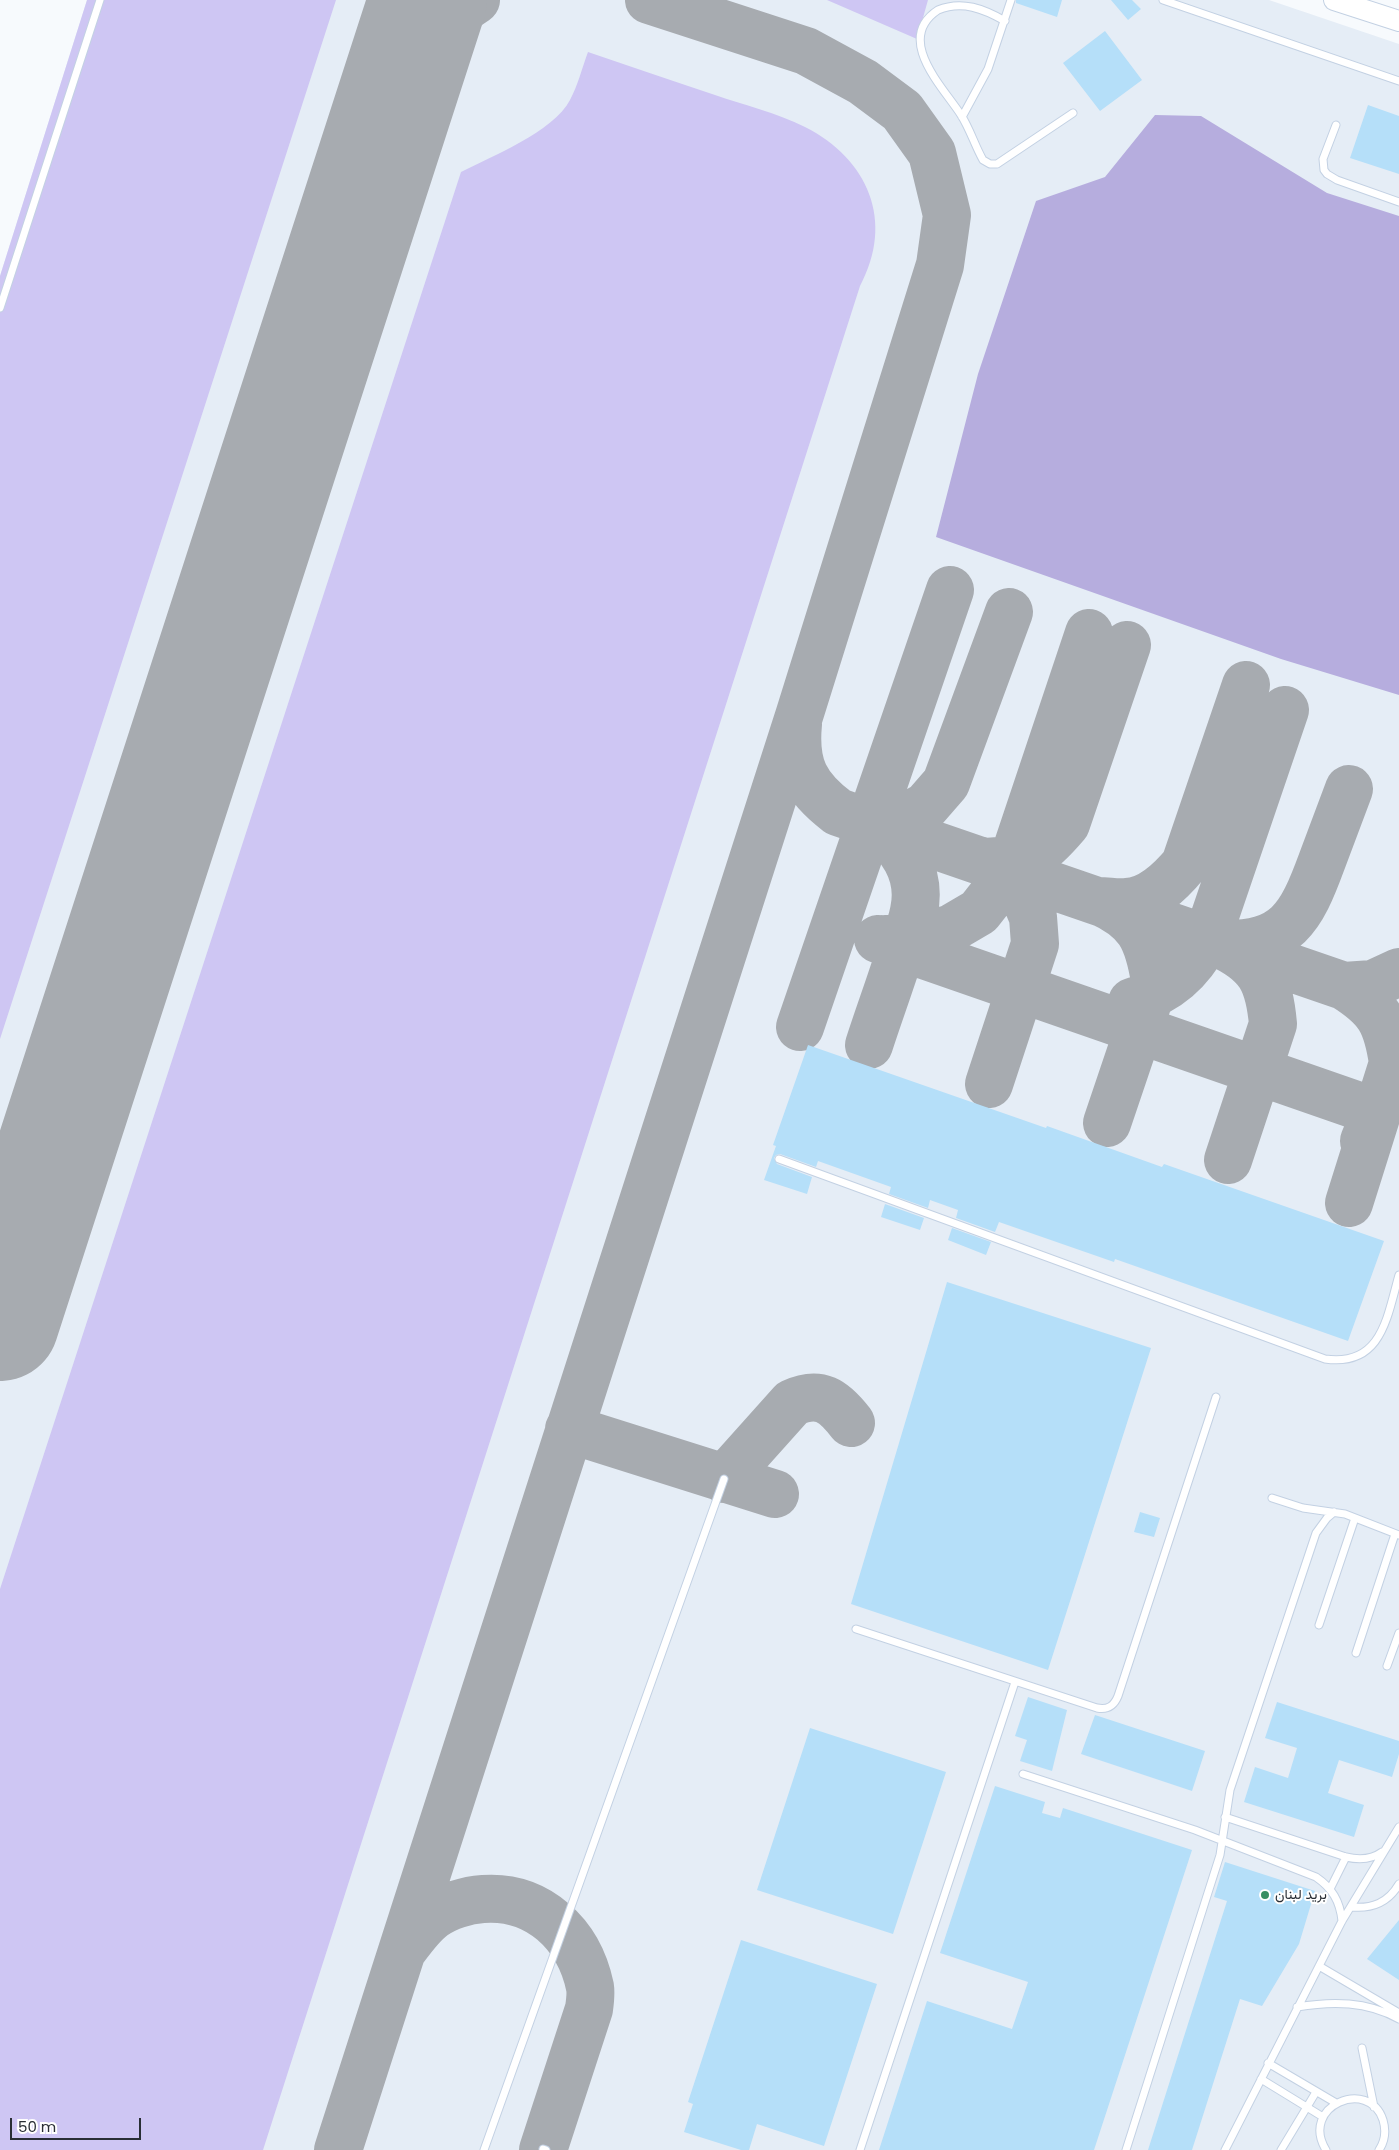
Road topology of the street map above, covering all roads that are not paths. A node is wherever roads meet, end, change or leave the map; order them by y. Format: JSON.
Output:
{"nodes":[{"id":1,"x":100,"y":0,"type":"edge"},
{"id":2,"x":1012,"y":0,"type":"edge"},
{"id":3,"x":1163,"y":0,"type":"edge"},
{"id":4,"x":1334,"y":0,"type":"edge"},
{"id":5,"x":1005,"y":21,"type":"junction"},
{"id":6,"x":1399,"y":21,"type":"edge"},
{"id":7,"x":1399,"y":81,"type":"edge"},
{"id":8,"x":1073,"y":113,"type":"dead end"},
{"id":9,"x":962,"y":117,"type":"junction"},
{"id":10,"x":1336,"y":125,"type":"dead end"},
{"id":11,"x":1399,"y":202,"type":"edge"},
{"id":12,"x":0,"y":308,"type":"edge"},
{"id":13,"x":779,"y":1159,"type":"dead end"},
{"id":14,"x":1399,"y":1275,"type":"edge"},
{"id":15,"x":1216,"y":1397,"type":"dead end"},
{"id":16,"x":724,"y":1479,"type":"dead end"},
{"id":17,"x":1272,"y":1498,"type":"dead end"},
{"id":18,"x":1334,"y":1512,"type":"junction"},
{"id":19,"x":1355,"y":1518,"type":"junction"},
{"id":20,"x":1397,"y":1534,"type":"edge"},
{"id":21,"x":1319,"y":1625,"type":"dead end"},
{"id":22,"x":856,"y":1629,"type":"dead end"},
{"id":23,"x":1399,"y":1633,"type":"edge"},
{"id":24,"x":1356,"y":1653,"type":"dead end"},
{"id":25,"x":1388,"y":1666,"type":"dead end"},
{"id":26,"x":1015,"y":1682,"type":"junction"},
{"id":27,"x":1023,"y":1774,"type":"dead end"},
{"id":28,"x":1225,"y":1816,"type":"junction"},
{"id":29,"x":1399,"y":1827,"type":"edge"},
{"id":30,"x":1394,"y":1837,"type":"junction"},
{"id":31,"x":1223,"y":1842,"type":"junction"},
{"id":32,"x":1399,"y":1845,"type":"edge"},
{"id":33,"x":1386,"y":1848,"type":"junction"},
{"id":34,"x":1346,"y":1857,"type":"junction"},
{"id":35,"x":1399,"y":1884,"type":"edge"},
{"id":36,"x":1330,"y":1889,"type":"junction"},
{"id":37,"x":1350,"y":1907,"type":"junction"},
{"id":38,"x":1342,"y":1921,"type":"junction"},
{"id":39,"x":1319,"y":1966,"type":"junction"},
{"id":40,"x":1297,"y":2007,"type":"junction"},
{"id":41,"x":1399,"y":2013,"type":"edge"},
{"id":42,"x":1399,"y":2019,"type":"edge"},
{"id":43,"x":1362,"y":2048,"type":"dead end"},
{"id":44,"x":1268,"y":2063,"type":"junction"},
{"id":45,"x":1260,"y":2079,"type":"junction"},
{"id":46,"x":1316,"y":2092,"type":"junction"},
{"id":47,"x":1336,"y":2103,"type":"junction"},
{"id":48,"x":1307,"y":2107,"type":"junction"},
{"id":49,"x":1374,"y":2107,"type":"junction"},
{"id":50,"x":1323,"y":2117,"type":"junction"},
{"id":51,"x":484,"y":2150,"type":"edge"},
{"id":52,"x":860,"y":2150,"type":"edge"},
{"id":53,"x":1126,"y":2150,"type":"edge"},
{"id":54,"x":1225,"y":2150,"type":"edge"},
{"id":55,"x":1281,"y":2150,"type":"edge"},
{"id":56,"x":1326,"y":2150,"type":"edge"},
{"id":57,"x":1379,"y":2150,"type":"edge"}],
"edges":[{"from":1,"to":12,"type":"lane"},
{"from":2,"to":5,"type":"lane"},
{"from":3,"to":7,"type":"lane"},
{"from":4,"to":6,"type":"street"},
{"from":5,"to":9,"type":"lane"},
{"from":5,"to":9,"type":"lane"},
{"from":8,"to":9,"type":"lane"},
{"from":10,"to":11,"type":"lane"},
{"from":13,"to":14,"type":"lane"},
{"from":15,"to":26,"type":"lane"},
{"from":16,"to":51,"type":"lane"},
{"from":17,"to":18,"type":"lane"},
{"from":18,"to":19,"type":"lane"},
{"from":18,"to":28,"type":"lane"},
{"from":19,"to":20,"type":"lane"},
{"from":19,"to":21,"type":"lane"},
{"from":20,"to":24,"type":"lane"},
{"from":22,"to":26,"type":"lane"},
{"from":23,"to":25,"type":"lane"},
{"from":26,"to":52,"type":"lane"},
{"from":27,"to":31,"type":"lane"},
{"from":28,"to":31,"type":"lane"},
{"from":28,"to":34,"type":"lane"},
{"from":29,"to":30,"type":"lane"},
{"from":30,"to":32,"type":"lane"},
{"from":30,"to":33,"type":"lane"},
{"from":31,"to":36,"type":"lane"},
{"from":31,"to":53,"type":"lane"},
{"from":33,"to":34,"type":"lane"},
{"from":33,"to":37,"type":"lane"},
{"from":34,"to":36,"type":"lane"},
{"from":35,"to":37,"type":"lane"},
{"from":36,"to":38,"type":"lane"},
{"from":37,"to":38,"type":"lane"},
{"from":38,"to":39,"type":"lane"},
{"from":39,"to":40,"type":"lane"},
{"from":39,"to":41,"type":"lane"},
{"from":40,"to":42,"type":"lane"},
{"from":40,"to":44,"type":"lane"},
{"from":43,"to":49,"type":"lane"},
{"from":44,"to":45,"type":"lane"},
{"from":44,"to":46,"type":"lane"},
{"from":45,"to":48,"type":"lane"},
{"from":45,"to":54,"type":"lane"},
{"from":46,"to":47,"type":"lane"},
{"from":46,"to":48,"type":"lane"},
{"from":47,"to":49,"type":"lane"},
{"from":47,"to":50,"type":"lane"},
{"from":48,"to":50,"type":"lane"},
{"from":48,"to":55,"type":"lane"},
{"from":49,"to":57,"type":"lane"},
{"from":50,"to":56,"type":"lane"}]}
